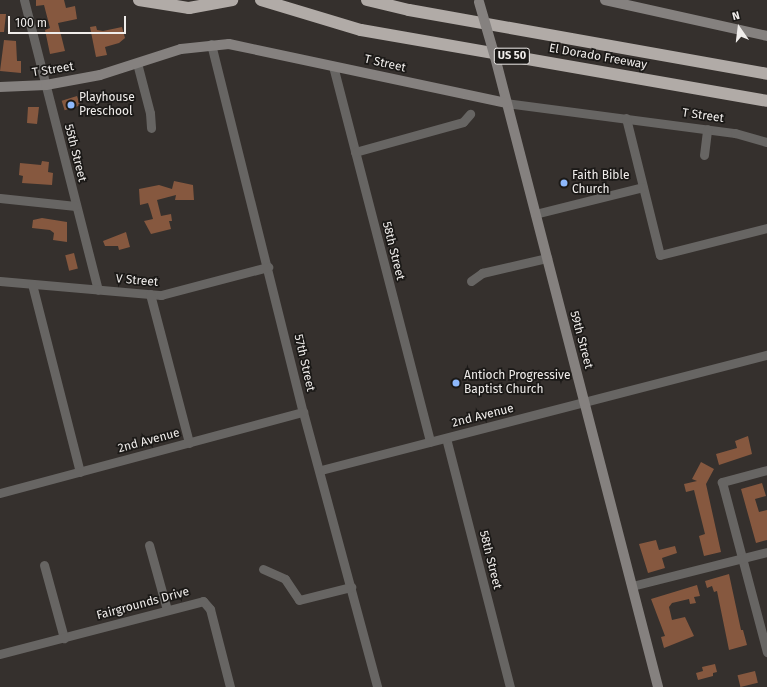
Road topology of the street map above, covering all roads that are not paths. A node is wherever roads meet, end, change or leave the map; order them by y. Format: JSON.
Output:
{"nodes":[{"id":1,"x":24,"y":0,"type":"edge"},
{"id":2,"x":139,"y":0,"type":"edge"},
{"id":3,"x":232,"y":0,"type":"edge"},
{"id":4,"x":260,"y":0,"type":"edge"},
{"id":5,"x":367,"y":0,"type":"edge"},
{"id":6,"x":604,"y":0,"type":"edge"},
{"id":7,"x":479,"y":1,"type":"edge"},
{"id":8,"x":767,"y":36,"type":"edge"},
{"id":9,"x":211,"y":44,"type":"junction"},
{"id":10,"x":137,"y":63,"type":"junction"},
{"id":11,"x":333,"y":66,"type":"junction"},
{"id":12,"x":767,"y":74,"type":"edge"},
{"id":13,"x":46,"y":85,"type":"junction"},
{"id":14,"x":0,"y":87,"type":"edge"},
{"id":15,"x":767,"y":100,"type":"edge"},
{"id":16,"x":506,"y":103,"type":"junction"},
{"id":17,"x":470,"y":114,"type":"dead end"},
{"id":18,"x":626,"y":118,"type":"junction"},
{"id":19,"x":151,"y":128,"type":"dead end"},
{"id":20,"x":707,"y":129,"type":"junction"},
{"id":21,"x":767,"y":142,"type":"edge"},
{"id":22,"x":355,"y":152,"type":"junction"},
{"id":23,"x":704,"y":155,"type":"dead end"},
{"id":24,"x":643,"y":186,"type":"junction"},
{"id":25,"x":0,"y":198,"type":"edge"},
{"id":26,"x":76,"y":206,"type":"junction"},
{"id":27,"x":535,"y":214,"type":"junction"},
{"id":28,"x":767,"y":228,"type":"edge"},
{"id":29,"x":547,"y":258,"type":"junction"},
{"id":30,"x":268,"y":267,"type":"junction"},
{"id":31,"x":0,"y":281,"type":"edge"},
{"id":32,"x":471,"y":281,"type":"dead end"},
{"id":33,"x":32,"y":284,"type":"junction"},
{"id":34,"x":98,"y":290,"type":"junction"},
{"id":35,"x":150,"y":294,"type":"junction"},
{"id":36,"x":767,"y":355,"type":"edge"},
{"id":37,"x":584,"y":402,"type":"junction"},
{"id":38,"x":303,"y":412,"type":"junction"},
{"id":39,"x":446,"y":438,"type":"junction"},
{"id":40,"x":430,"y":442,"type":"junction"},
{"id":41,"x":189,"y":443,"type":"junction"},
{"id":42,"x":321,"y":470,"type":"junction"},
{"id":43,"x":767,"y":470,"type":"edge"},
{"id":44,"x":80,"y":472,"type":"junction"},
{"id":45,"x":0,"y":493,"type":"edge"},
{"id":46,"x":149,"y":545,"type":"dead end"},
{"id":47,"x":767,"y":552,"type":"edge"},
{"id":48,"x":742,"y":558,"type":"junction"},
{"id":49,"x":44,"y":565,"type":"dead end"},
{"id":50,"x":263,"y":569,"type":"dead end"},
{"id":51,"x":632,"y":586,"type":"junction"},
{"id":52,"x":351,"y":587,"type":"junction"},
{"id":53,"x":167,"y":610,"type":"junction"},
{"id":54,"x":64,"y":638,"type":"junction"},
{"id":55,"x":765,"y":640,"type":"edge"},
{"id":56,"x":767,"y":652,"type":"edge"},
{"id":57,"x":0,"y":654,"type":"edge"},
{"id":58,"x":230,"y":687,"type":"edge"},
{"id":59,"x":377,"y":687,"type":"edge"},
{"id":60,"x":510,"y":687,"type":"edge"},
{"id":61,"x":658,"y":687,"type":"edge"}],
"edges":[{"from":1,"to":13,"type":"street","name":"55th Street"},
{"from":2,"to":3,"type":"highway"},
{"from":4,"to":15,"type":"highway","name":"El Dorado Freeway","number":"US 50"},
{"from":5,"to":12,"type":"highway","name":"El Dorado Freeway","number":"US 50"},
{"from":6,"to":8,"type":"street"},
{"from":7,"to":16,"type":"street","name":"59th Street","bridge":true},
{"from":9,"to":10,"type":"street","name":"T Street"},
{"from":9,"to":11,"type":"street","name":"T Street"},
{"from":9,"to":30,"type":"street","name":"57th Street"},
{"from":10,"to":13,"type":"street","name":"T Street"},
{"from":10,"to":19,"type":"street"},
{"from":11,"to":16,"type":"street","name":"T Street"},
{"from":11,"to":22,"type":"street","name":"58th Street"},
{"from":13,"to":14,"type":"street","name":"T Street"},
{"from":13,"to":26,"type":"street","name":"55th Street"},
{"from":16,"to":18,"type":"street","name":"T Street"},
{"from":16,"to":27,"type":"street","name":"59th Street"},
{"from":17,"to":22,"type":"street"},
{"from":18,"to":20,"type":"street","name":"T Street"},
{"from":18,"to":24,"type":"street"},
{"from":20,"to":21,"type":"street","name":"T Street"},
{"from":20,"to":23,"type":"street"},
{"from":22,"to":40,"type":"street","name":"58th Street"},
{"from":24,"to":27,"type":"street"},
{"from":24,"to":28,"type":"street"},
{"from":25,"to":26,"type":"street"},
{"from":26,"to":34,"type":"street","name":"55th Street"},
{"from":27,"to":29,"type":"street","name":"59th Street"},
{"from":29,"to":32,"type":"street"},
{"from":29,"to":37,"type":"street","name":"59th Street"},
{"from":30,"to":35,"type":"street","name":"V Street"},
{"from":30,"to":38,"type":"street","name":"57th Street"},
{"from":31,"to":33,"type":"street","name":"V Street"},
{"from":33,"to":34,"type":"street","name":"V Street"},
{"from":33,"to":44,"type":"street"},
{"from":34,"to":35,"type":"street","name":"V Street"},
{"from":35,"to":41,"type":"street"},
{"from":36,"to":37,"type":"street","name":"2nd Avenue"},
{"from":37,"to":39,"type":"street","name":"2nd Avenue"},
{"from":37,"to":51,"type":"street","name":"59th Street"},
{"from":38,"to":41,"type":"street","name":"2nd Avenue"},
{"from":38,"to":42,"type":"street","name":"57th Street"},
{"from":39,"to":40,"type":"street","name":"2nd Avenue"},
{"from":39,"to":60,"type":"street","name":"58th Street"},
{"from":40,"to":42,"type":"street","name":"2nd Avenue"},
{"from":41,"to":44,"type":"street","name":"2nd Avenue"},
{"from":42,"to":52,"type":"street","name":"57th Street"},
{"from":43,"to":48,"type":"street"},
{"from":44,"to":45,"type":"street","name":"2nd Avenue"},
{"from":46,"to":53,"type":"street"},
{"from":47,"to":48,"type":"street"},
{"from":48,"to":51,"type":"street"},
{"from":48,"to":55,"type":"street"},
{"from":49,"to":54,"type":"street"},
{"from":50,"to":52,"type":"street"},
{"from":51,"to":61,"type":"street","name":"59th Street"},
{"from":52,"to":59,"type":"street","name":"57th Street"},
{"from":53,"to":54,"type":"street","name":"Fairgrounds Drive"},
{"from":53,"to":58,"type":"street","name":"Fairgrounds Drive"},
{"from":54,"to":57,"type":"street","name":"Fairgrounds Drive"},
{"from":55,"to":56,"type":"street"}]}
